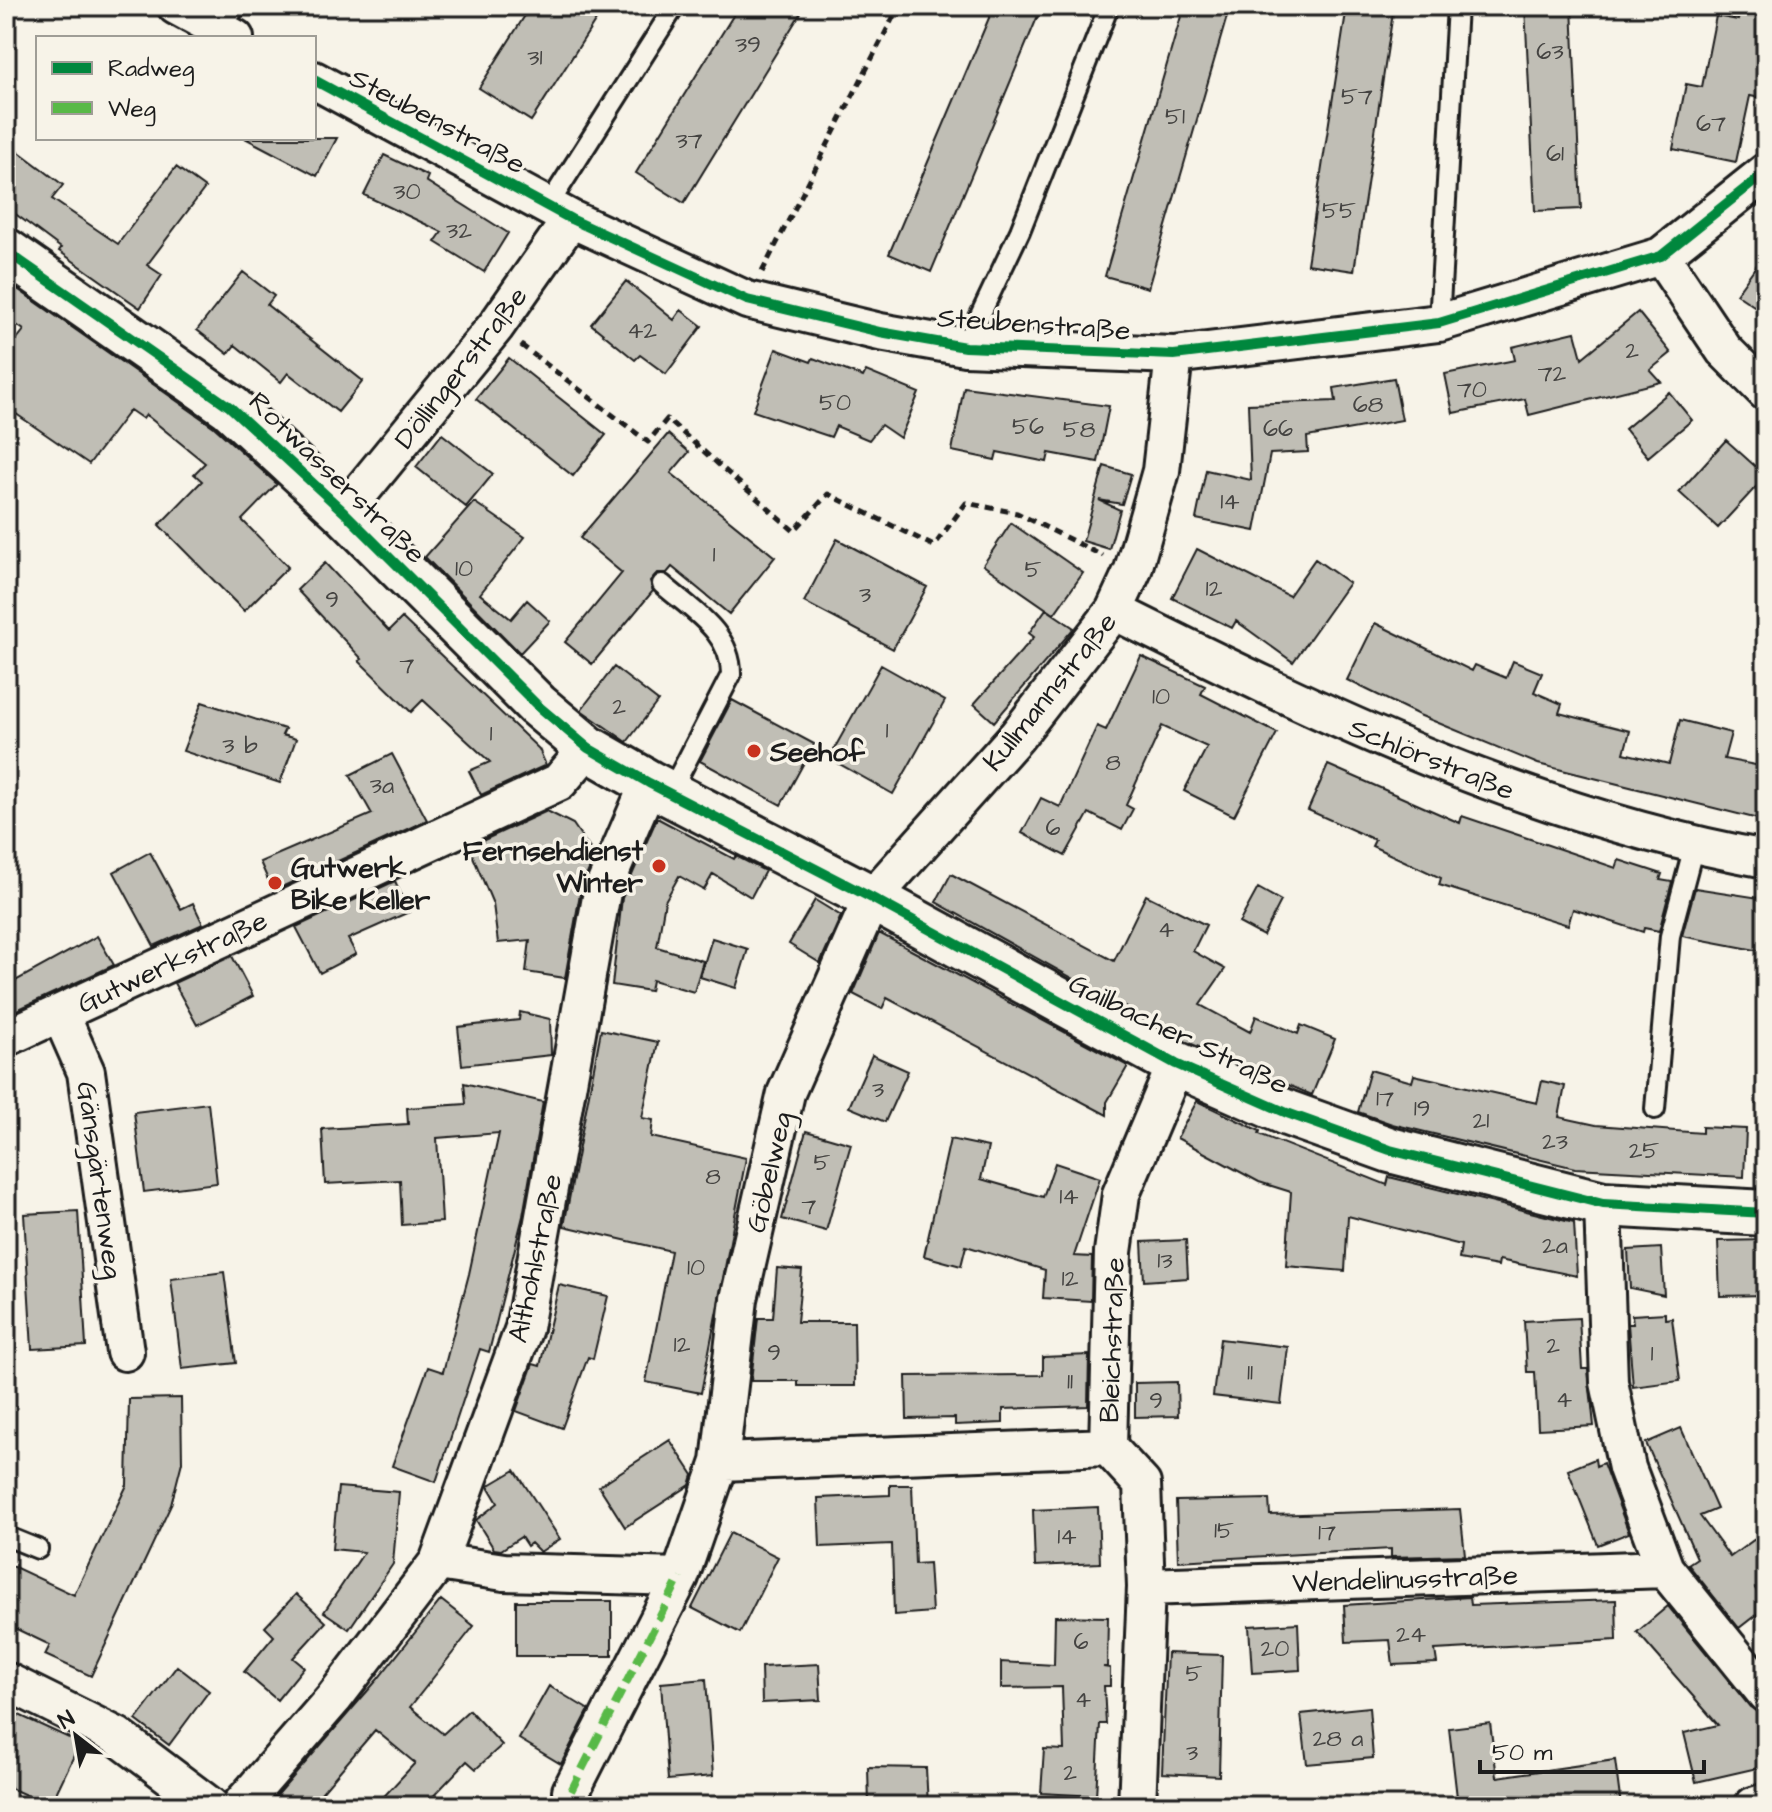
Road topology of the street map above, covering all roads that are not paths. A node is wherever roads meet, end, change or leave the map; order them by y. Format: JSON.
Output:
{"nodes":[{"id":1,"x":176,"y":6,"type":"edge"},
{"id":2,"x":675,"y":6,"type":"edge"},
{"id":3,"x":1109,"y":6,"type":"edge"},
{"id":4,"x":1457,"y":6,"type":"edge"},
{"id":5,"x":230,"y":24,"type":"edge"},
{"id":6,"x":316,"y":81,"type":"edge"},
{"id":7,"x":1766,"y":172,"type":"edge"},
{"id":8,"x":559,"y":212,"type":"junction"},
{"id":9,"x":6,"y":251,"type":"edge"},
{"id":10,"x":1661,"y":256,"type":"junction"},
{"id":11,"x":1439,"y":323,"type":"junction"},
{"id":12,"x":965,"y":347,"type":"junction"},
{"id":13,"x":1174,"y":355,"type":"junction"},
{"id":14,"x":1766,"y":392,"type":"edge"},
{"id":15,"x":344,"y":512,"type":"junction"},
{"id":16,"x":662,"y":584,"type":"dead end"},
{"id":17,"x":1114,"y":611,"type":"junction"},
{"id":18,"x":631,"y":772,"type":"junction"},
{"id":19,"x":1694,"y":846,"type":"junction"},
{"id":20,"x":1766,"y":859,"type":"edge"},
{"id":21,"x":872,"y":898,"type":"junction"},
{"id":22,"x":60,"y":1013,"type":"junction"},
{"id":23,"x":6,"y":1038,"type":"edge"},
{"id":24,"x":1176,"y":1064,"type":"junction"},
{"id":25,"x":1655,"y":1109,"type":"dead end"},
{"id":26,"x":1603,"y":1204,"type":"junction"},
{"id":27,"x":1766,"y":1213,"type":"edge"},
{"id":28,"x":125,"y":1352,"type":"dead end"},
{"id":29,"x":1108,"y":1447,"type":"junction"},
{"id":30,"x":720,"y":1462,"type":"junction"},
{"id":31,"x":6,"y":1536,"type":"edge"},
{"id":32,"x":38,"y":1549,"type":"dead end"},
{"id":33,"x":438,"y":1562,"type":"junction"},
{"id":34,"x":1665,"y":1569,"type":"junction"},
{"id":35,"x":680,"y":1577,"type":"junction"},
{"id":36,"x":1146,"y":1587,"type":"junction"},
{"id":37,"x":6,"y":1681,"type":"edge"},
{"id":38,"x":1766,"y":1694,"type":"edge"},
{"id":39,"x":571,"y":1791,"type":"dead end"},
{"id":40,"x":1766,"y":1802,"type":"edge"},
{"id":41,"x":210,"y":1806,"type":"edge"},
{"id":42,"x":240,"y":1806,"type":"edge"},
{"id":43,"x":1137,"y":1806,"type":"edge"},
{"id":44,"x":1753,"y":1806,"type":"edge"}],
"edges":[{"from":1,"to":5,"type":"street"},
{"from":2,"to":8,"type":"lane"},
{"from":3,"to":12,"type":"lane"},
{"from":4,"to":11,"type":"lane"},
{"from":6,"to":8,"type":"street","name":"Steubenstraße"},
{"from":7,"to":10,"type":"street","name":"Steubenstraße"},
{"from":8,"to":12,"type":"street","name":"Steubenstraße"},
{"from":8,"to":15,"type":"street","name":"Döllingerstraße"},
{"from":9,"to":15,"type":"street","name":"Rotwasserstraße"},
{"from":10,"to":11,"type":"street","name":"Steubenstraße"},
{"from":10,"to":14,"type":"street"},
{"from":11,"to":13,"type":"street","name":"Steubenstraße"},
{"from":12,"to":13,"type":"street","name":"Steubenstraße"},
{"from":13,"to":17,"type":"street","name":"Kullmannstraße"},
{"from":15,"to":18,"type":"street","name":"Rotwasserstraße"},
{"from":16,"to":18,"type":"lane"},
{"from":17,"to":19,"type":"street","name":"Schlörstraße"},
{"from":17,"to":21,"type":"street","name":"Kullmannstraße"},
{"from":18,"to":21,"type":"street","name":"Gailbacher Straße"},
{"from":18,"to":22,"type":"street","name":"Gutwerkstraße"},
{"from":18,"to":33,"type":"street","name":"Althohlstraße"},
{"from":19,"to":20,"type":"street","name":"Schlörstraße"},
{"from":19,"to":25,"type":"lane"},
{"from":21,"to":24,"type":"street","name":"Gailbacher Straße"},
{"from":21,"to":30,"type":"street","name":"Göbelweg"},
{"from":22,"to":23,"type":"street","name":"Gutwerkstraße"},
{"from":22,"to":28,"type":"street","name":"Gänsgärtenweg"},
{"from":24,"to":26,"type":"street","name":"Gailbacher Straße"},
{"from":24,"to":29,"type":"street","name":"Bleichstraße"},
{"from":26,"to":27,"type":"street","name":"Gailbacher Straße"},
{"from":26,"to":34,"type":"street"},
{"from":29,"to":30,"type":"street"},
{"from":29,"to":36,"type":"street","name":"Bleichstraße"},
{"from":30,"to":35,"type":"street"},
{"from":31,"to":32,"type":"lane"},
{"from":33,"to":35,"type":"street"},
{"from":33,"to":42,"type":"street","name":"Althohlstraße"},
{"from":34,"to":36,"type":"street","name":"Wendelinusstraße"},
{"from":34,"to":38,"type":"street"},
{"from":35,"to":39,"type":"street"},
{"from":36,"to":43,"type":"street","name":"Bleichstraße"},
{"from":37,"to":41,"type":"street"},
{"from":40,"to":44,"type":"street"}]}
